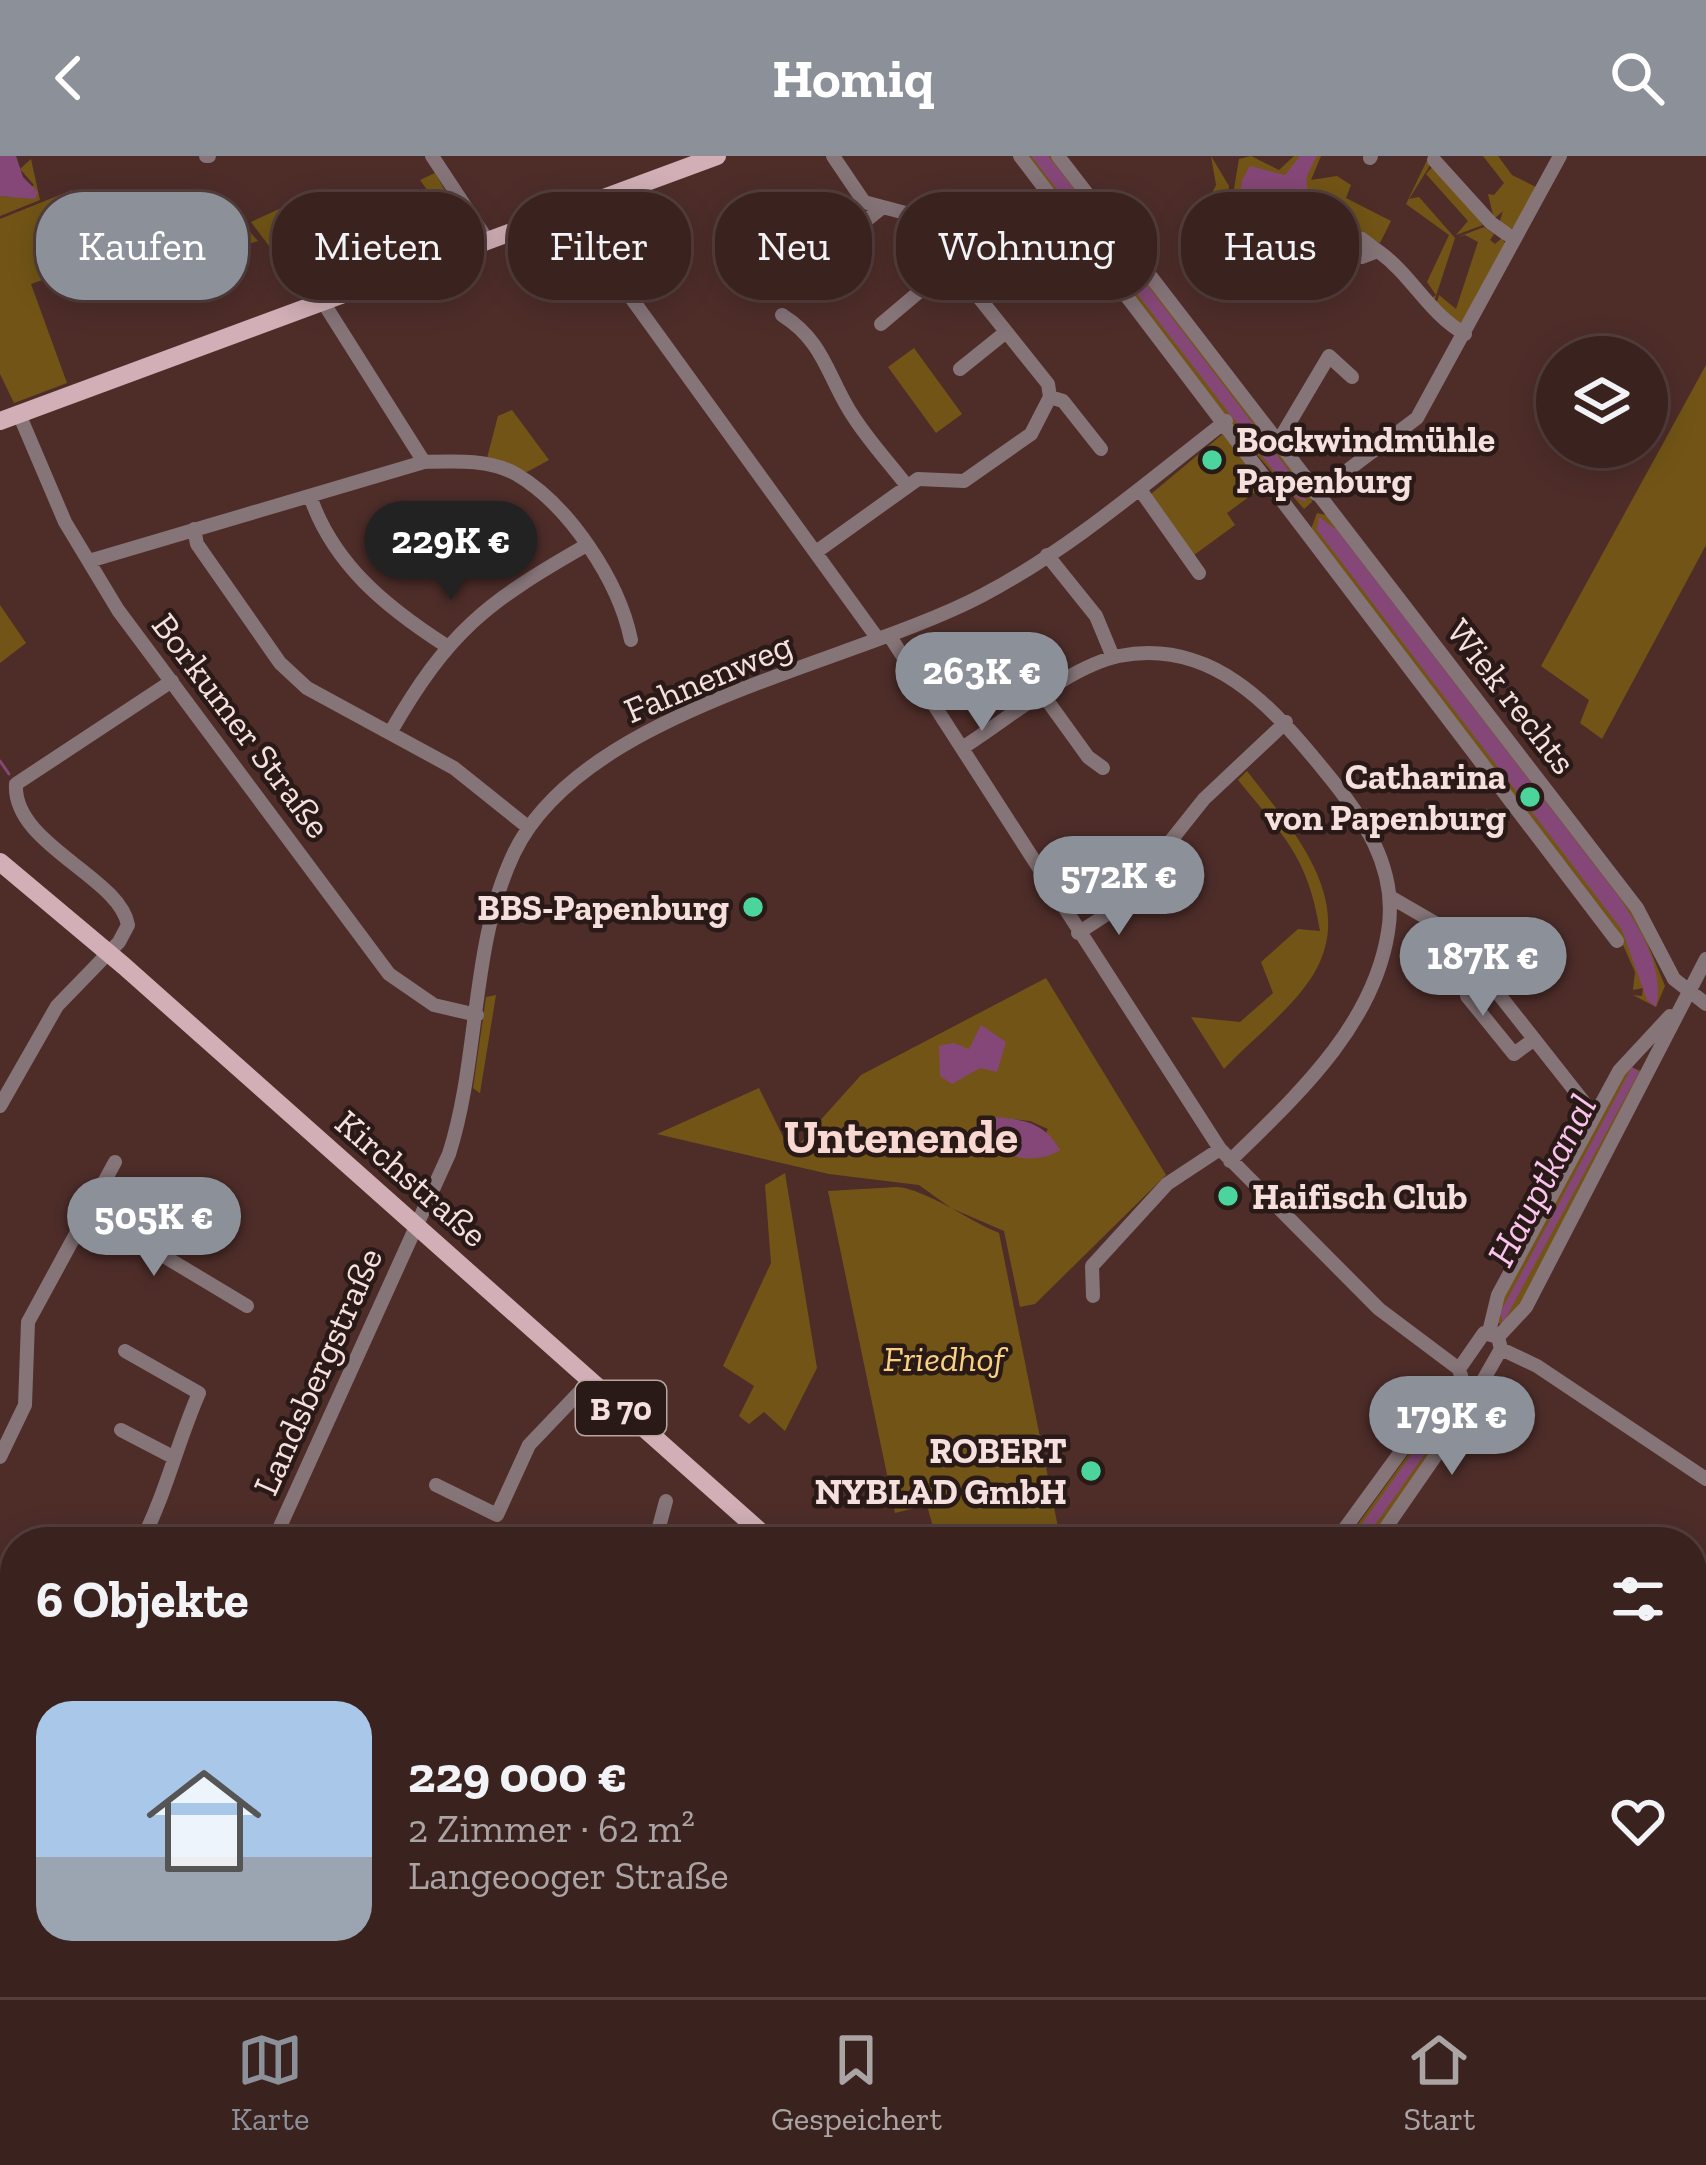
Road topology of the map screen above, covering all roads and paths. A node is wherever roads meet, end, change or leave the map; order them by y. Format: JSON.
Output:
{"nodes":[{"id":1,"x":432,"y":156,"type":"edge"},
{"id":2,"x":717,"y":156,"type":"edge"},
{"id":3,"x":832,"y":156,"type":"edge"},
{"id":4,"x":1020,"y":156,"type":"edge"},
{"id":5,"x":1058,"y":156,"type":"edge"},
{"id":6,"x":1559,"y":156,"type":"edge"},
{"id":7,"x":1434,"y":160,"type":"dead end"},
{"id":8,"x":622,"y":192,"type":"edge"},
{"id":9,"x":879,"y":210,"type":"junction"},
{"id":10,"x":896,"y":212,"type":"edge"},
{"id":11,"x":872,"y":216,"type":"edge"},
{"id":12,"x":508,"y":235,"type":"edge"},
{"id":13,"x":1514,"y":239,"type":"junction"},
{"id":14,"x":488,"y":242,"type":"junction"},
{"id":15,"x":1378,"y":251,"type":"dead end"},
{"id":16,"x":633,"y":300,"type":"edge"},
{"id":17,"x":909,"y":300,"type":"edge"},
{"id":18,"x":981,"y":300,"type":"edge"},
{"id":19,"x":323,"y":302,"type":"junction"},
{"id":20,"x":782,"y":315,"type":"dead end"},
{"id":21,"x":880,"y":324,"type":"dead end"},
{"id":22,"x":1006,"y":332,"type":"junction"},
{"id":23,"x":1465,"y":334,"type":"junction"},
{"id":24,"x":960,"y":369,"type":"dead end"},
{"id":25,"x":1352,"y":377,"type":"dead end"},
{"id":26,"x":1050,"y":397,"type":"junction"},
{"id":27,"x":10,"y":417,"type":"edge"},
{"id":28,"x":1226,"y":422,"type":"junction"},
{"id":29,"x":1278,"y":442,"type":"junction"},
{"id":30,"x":1101,"y":449,"type":"dead end"},
{"id":31,"x":424,"y":462,"type":"junction"},
{"id":32,"x":907,"y":486,"type":"junction"},
{"id":33,"x":1142,"y":491,"type":"junction"},
{"id":34,"x":310,"y":496,"type":"junction"},
{"id":35,"x":1320,"y":497,"type":"junction"},
{"id":36,"x":1299,"y":518,"type":"junction"},
{"id":37,"x":194,"y":529,"type":"junction"},
{"id":38,"x":585,"y":546,"type":"junction"},
{"id":39,"x":816,"y":552,"type":"junction"},
{"id":40,"x":1047,"y":555,"type":"junction"},
{"id":41,"x":89,"y":561,"type":"junction"},
{"id":42,"x":1199,"y":573,"type":"dead end"},
{"id":43,"x":884,"y":637,"type":"junction"},
{"id":44,"x":631,"y":640,"type":"dead end"},
{"id":45,"x":445,"y":645,"type":"junction"},
{"id":46,"x":1113,"y":657,"type":"junction"},
{"id":47,"x":172,"y":682,"type":"junction"},
{"id":48,"x":1044,"y":696,"type":"junction"},
{"id":49,"x":1286,"y":722,"type":"junction"},
{"id":50,"x":390,"y":733,"type":"junction"},
{"id":51,"x":962,"y":748,"type":"junction"},
{"id":52,"x":1103,"y":768,"type":"dead end"},
{"id":53,"x":529,"y":827,"type":"junction"},
{"id":54,"x":2,"y":864,"type":"edge"},
{"id":55,"x":1392,"y":898,"type":"junction"},
{"id":56,"x":1078,"y":933,"type":"junction"},
{"id":57,"x":1617,"y":940,"type":"dead end"},
{"id":58,"x":109,"y":952,"type":"junction"},
{"id":59,"x":1706,"y":959,"type":"edge"},
{"id":60,"x":1484,"y":980,"type":"junction"},
{"id":61,"x":1688,"y":994,"type":"junction"},
{"id":62,"x":1706,"y":1004,"type":"edge"},
{"id":63,"x":477,"y":1015,"type":"junction"},
{"id":64,"x":1533,"y":1040,"type":"junction"},
{"id":65,"x":1635,"y":1053,"type":"junction"},
{"id":66,"x":1650,"y":1070,"type":"junction"},
{"id":67,"x":0,"y":1106,"type":"edge"},
{"id":68,"x":1594,"y":1115,"type":"junction"},
{"id":69,"x":1225,"y":1155,"type":"junction"},
{"id":70,"x":115,"y":1162,"type":"dead end"},
{"id":71,"x":87,"y":1210,"type":"junction"},
{"id":72,"x":416,"y":1226,"type":"junction"},
{"id":73,"x":1094,"y":1296,"type":"dead end"},
{"id":74,"x":247,"y":1306,"type":"dead end"},
{"id":75,"x":1496,"y":1340,"type":"junction"},
{"id":76,"x":125,"y":1351,"type":"dead end"},
{"id":77,"x":1463,"y":1380,"type":"junction"},
{"id":78,"x":590,"y":1381,"type":"junction"},
{"id":79,"x":121,"y":1430,"type":"dead end"},
{"id":80,"x":171,"y":1456,"type":"junction"},
{"id":81,"x":0,"y":1457,"type":"edge"},
{"id":82,"x":1706,"y":1479,"type":"edge"},
{"id":83,"x":436,"y":1485,"type":"dead end"},
{"id":84,"x":666,"y":1501,"type":"dead end"},
{"id":85,"x":149,"y":1527,"type":"edge"},
{"id":86,"x":280,"y":1527,"type":"edge"},
{"id":87,"x":660,"y":1527,"type":"edge"},
{"id":88,"x":755,"y":1527,"type":"edge"},
{"id":89,"x":1346,"y":1527,"type":"edge"},
{"id":90,"x":1386,"y":1527,"type":"edge"}],
"edges":[{"from":1,"to":14,"type":"street"},
{"from":2,"to":8,"type":"main road"},
{"from":3,"to":9,"type":"street"},
{"from":4,"to":28,"type":"street"},
{"from":5,"to":29,"type":"street","name":"Wiek rechts"},
{"from":6,"to":13,"type":"street"},
{"from":7,"to":13,"type":"street"},
{"from":9,"to":10,"type":"street"},
{"from":9,"to":11,"type":"street"},
{"from":12,"to":14,"type":"main road"},
{"from":13,"to":23,"type":"street"},
{"from":14,"to":19,"type":"main road"},
{"from":15,"to":23,"type":"street"},
{"from":16,"to":39,"type":"street"},
{"from":17,"to":21,"type":"street"},
{"from":18,"to":22,"type":"street"},
{"from":19,"to":27,"type":"main road"},
{"from":19,"to":31,"type":"street"},
{"from":20,"to":32,"type":"street"},
{"from":22,"to":24,"type":"street"},
{"from":22,"to":26,"type":"street"},
{"from":23,"to":35,"type":"street"},
{"from":25,"to":29,"type":"street"},
{"from":26,"to":30,"type":"street"},
{"from":26,"to":32,"type":"street"},
{"from":27,"to":41,"type":"street","name":"Borkumer Straße"},
{"from":28,"to":33,"type":"street","name":"Fahnenweg"},
{"from":28,"to":36,"type":"street"},
{"from":29,"to":35,"type":"street","name":"Wiek rechts"},
{"from":31,"to":34,"type":"street"},
{"from":31,"to":38,"type":"street"},
{"from":32,"to":39,"type":"street"},
{"from":33,"to":40,"type":"street","name":"Fahnenweg"},
{"from":33,"to":42,"type":"street"},
{"from":34,"to":37,"type":"street"},
{"from":34,"to":45,"type":"street"},
{"from":35,"to":36,"type":"street"},
{"from":35,"to":61,"type":"street","name":"Wiek rechts"},
{"from":36,"to":57,"type":"street"},
{"from":37,"to":41,"type":"street"},
{"from":37,"to":50,"type":"street"},
{"from":38,"to":44,"type":"street"},
{"from":38,"to":45,"type":"street"},
{"from":39,"to":43,"type":"street"},
{"from":40,"to":43,"type":"street","name":"Fahnenweg"},
{"from":40,"to":46,"type":"street"},
{"from":41,"to":47,"type":"street","name":"Borkumer Straße"},
{"from":43,"to":51,"type":"street"},
{"from":43,"to":53,"type":"street","name":"Fahnenweg"},
{"from":45,"to":50,"type":"street"},
{"from":46,"to":48,"type":"street"},
{"from":46,"to":49,"type":"street"},
{"from":47,"to":58,"type":"street"},
{"from":47,"to":63,"type":"street","name":"Borkumer Straße"},
{"from":48,"to":51,"type":"street"},
{"from":48,"to":52,"type":"street"},
{"from":49,"to":55,"type":"street"},
{"from":49,"to":56,"type":"street"},
{"from":50,"to":53,"type":"street"},
{"from":51,"to":56,"type":"street"},
{"from":53,"to":63,"type":"street","name":"Fahnenweg"},
{"from":54,"to":58,"type":"main road","name":"Kirchstraße","number":"B 70"},
{"from":55,"to":60,"type":"street"},
{"from":55,"to":69,"type":"street"},
{"from":56,"to":69,"type":"street"},
{"from":58,"to":67,"type":"street"},
{"from":58,"to":72,"type":"main road","name":"Kirchstraße","number":"B 70"},
{"from":59,"to":61,"type":"street"},
{"from":60,"to":64,"type":"street"},
{"from":60,"to":64,"type":"street"},
{"from":61,"to":62,"type":"street"},
{"from":61,"to":65,"type":"street"},
{"from":61,"to":66,"type":"street"},
{"from":63,"to":72,"type":"street","name":"Fahnenweg"},
{"from":64,"to":68,"type":"street"},
{"from":65,"to":66,"type":"street"},
{"from":65,"to":68,"type":"street"},
{"from":66,"to":75,"type":"street"},
{"from":68,"to":75,"type":"street"},
{"from":69,"to":73,"type":"street"},
{"from":69,"to":77,"type":"street"},
{"from":70,"to":71,"type":"street"},
{"from":71,"to":74,"type":"street"},
{"from":71,"to":81,"type":"street"},
{"from":72,"to":78,"type":"main road","name":"Kirchstraße","number":"B 70"},
{"from":72,"to":86,"type":"street","name":"Landsbergstraße"},
{"from":75,"to":77,"type":"street"},
{"from":75,"to":77,"type":"street"},
{"from":75,"to":82,"type":"street"},
{"from":76,"to":80,"type":"street"},
{"from":77,"to":89,"type":"street"},
{"from":77,"to":90,"type":"street"},
{"from":78,"to":83,"type":"street"},
{"from":78,"to":88,"type":"main road","name":"Kirchstraße","number":"B 70"},
{"from":79,"to":80,"type":"street"},
{"from":80,"to":85,"type":"street"},
{"from":84,"to":87,"type":"street"}]}
